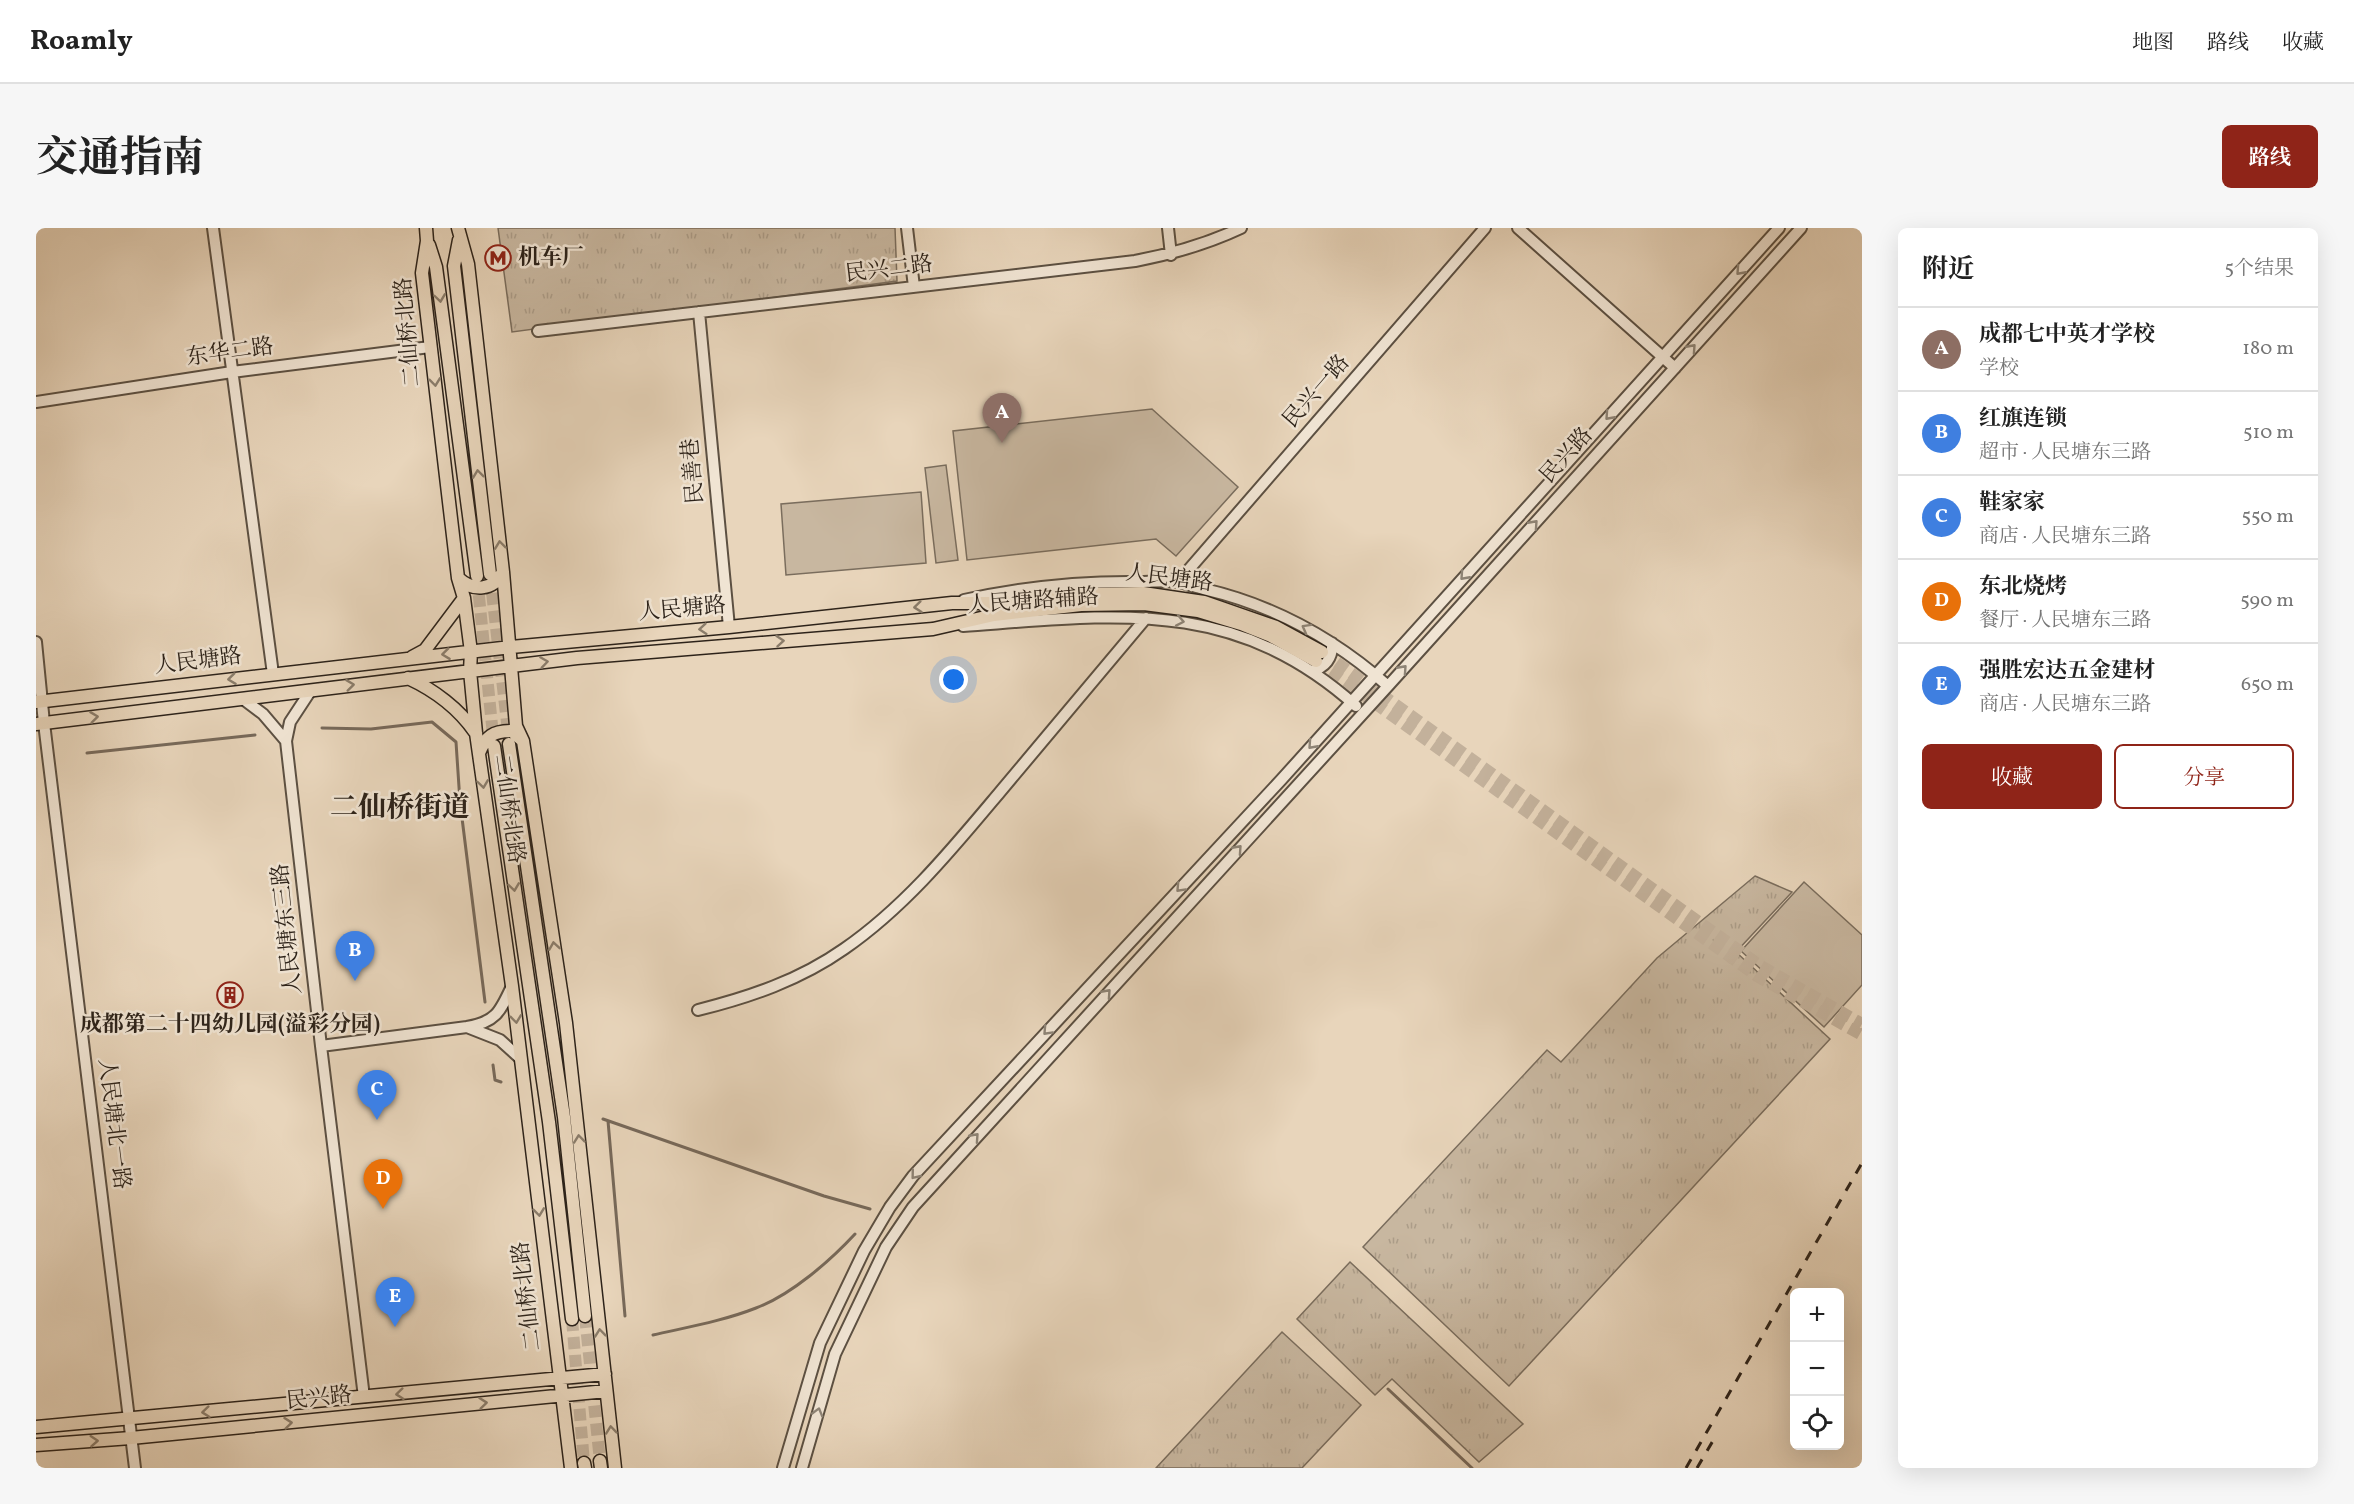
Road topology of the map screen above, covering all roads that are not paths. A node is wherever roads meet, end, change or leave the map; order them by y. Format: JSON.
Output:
{"nodes":[{"id":1,"x":213,"y":228,"type":"edge"},
{"id":2,"x":907,"y":228,"type":"edge"},
{"id":3,"x":1168,"y":228,"type":"edge"},
{"id":4,"x":1240,"y":228,"type":"edge"},
{"id":5,"x":1485,"y":228,"type":"edge"},
{"id":6,"x":1518,"y":228,"type":"edge"},
{"id":7,"x":1779,"y":228,"type":"edge"},
{"id":8,"x":1800,"y":228,"type":"edge"},
{"id":9,"x":459,"y":233,"type":"edge"},
{"id":10,"x":427,"y":234,"type":"edge"},
{"id":11,"x":1171,"y":255,"type":"junction"},
{"id":12,"x":914,"y":286,"type":"junction"},
{"id":13,"x":699,"y":312,"type":"junction"},
{"id":14,"x":538,"y":331,"type":"dead end"},
{"id":15,"x":430,"y":347,"type":"junction"},
{"id":16,"x":1663,"y":357,"type":"junction"},
{"id":17,"x":1675,"y":368,"type":"junction"},
{"id":18,"x":232,"y":372,"type":"junction"},
{"id":19,"x":36,"y":402,"type":"edge"},
{"id":20,"x":503,"y":572,"type":"junction"},
{"id":21,"x":490,"y":574,"type":"tunnel mouth"},
{"id":22,"x":477,"y":576,"type":"tunnel mouth"},
{"id":23,"x":458,"y":578,"type":"junction"},
{"id":24,"x":1178,"y":582,"type":"junction"},
{"id":25,"x":464,"y":598,"type":"junction"},
{"id":26,"x":952,"y":603,"type":"junction"},
{"id":27,"x":1146,"y":618,"type":"junction"},
{"id":28,"x":729,"y":627,"type":"junction"},
{"id":29,"x":933,"y":628,"type":"junction"},
{"id":30,"x":36,"y":642,"type":"edge"},
{"id":31,"x":511,"y":646,"type":"junction"},
{"id":32,"x":471,"y":651,"type":"junction"},
{"id":33,"x":1320,"y":657,"type":"junction"},
{"id":34,"x":408,"y":659,"type":"junction"},
{"id":35,"x":512,"y":667,"type":"junction"},
{"id":36,"x":470,"y":671,"type":"junction"},
{"id":37,"x":273,"y":674,"type":"junction"},
{"id":38,"x":1375,"y":675,"type":"junction"},
{"id":39,"x":407,"y":678,"type":"junction"},
{"id":40,"x":1388,"y":686,"type":"junction"},
{"id":41,"x":311,"y":690,"type":"junction"},
{"id":42,"x":243,"y":699,"type":"junction"},
{"id":43,"x":39,"y":702,"type":"edge"},
{"id":44,"x":1351,"y":702,"type":"junction"},
{"id":45,"x":1363,"y":712,"type":"junction"},
{"id":46,"x":40,"y":724,"type":"edge"},
{"id":47,"x":476,"y":733,"type":"junction"},
{"id":48,"x":286,"y":741,"type":"junction"},
{"id":49,"x":523,"y":741,"type":"junction"},
{"id":50,"x":509,"y":744,"type":"tunnel mouth"},
{"id":51,"x":494,"y":746,"type":"tunnel mouth"},
{"id":52,"x":479,"y":753,"type":"junction"},
{"id":53,"x":512,"y":986,"type":"junction"},
{"id":54,"x":698,"y":1010,"type":"dead end"},
{"id":55,"x":467,"y":1027,"type":"junction"},
{"id":56,"x":321,"y":1046,"type":"junction"},
{"id":57,"x":520,"y":1059,"type":"junction"},
{"id":58,"x":585,"y":1316,"type":"tunnel mouth"},
{"id":59,"x":572,"y":1319,"type":"tunnel mouth"},
{"id":60,"x":605,"y":1374,"type":"junction"},
{"id":61,"x":560,"y":1378,"type":"junction"},
{"id":62,"x":606,"y":1391,"type":"junction"},
{"id":63,"x":562,"y":1395,"type":"junction"},
{"id":64,"x":364,"y":1397,"type":"junction"},
{"id":65,"x":129,"y":1420,"type":"junction"},
{"id":66,"x":36,"y":1427,"type":"edge"},
{"id":67,"x":131,"y":1438,"type":"junction"},
{"id":68,"x":36,"y":1445,"type":"edge"},
{"id":69,"x":135,"y":1468,"type":"edge"},
{"id":70,"x":571,"y":1468,"type":"edge"},
{"id":71,"x":615,"y":1468,"type":"edge"},
{"id":72,"x":783,"y":1468,"type":"edge"},
{"id":73,"x":802,"y":1468,"type":"edge"}],
"edges":[{"from":1,"to":18,"type":"street"},
{"from":2,"to":12,"type":"street"},
{"from":3,"to":11,"type":"street"},
{"from":4,"to":11,"type":"street","name":"民兴二路"},
{"from":5,"to":24,"type":"street","name":"民兴一路"},
{"from":6,"to":16,"type":"street"},
{"from":7,"to":16,"type":"street","name":"民兴路","one_way":true},
{"from":17,"to":8,"type":"street","name":"民兴路","one_way":true},
{"from":20,"to":9,"type":"main road","one_way":true},
{"from":21,"to":9,"type":"main road","one_way":true},
{"from":10,"to":15,"type":"main road","name":"二仙桥北路"},
{"from":10,"to":22,"type":"main road","one_way":true},
{"from":11,"to":12,"type":"street","name":"民兴二路"},
{"from":12,"to":13,"type":"street","name":"民兴二路"},
{"from":13,"to":14,"type":"street","name":"民兴二路"},
{"from":13,"to":28,"type":"street","name":"民善巷"},
{"from":15,"to":18,"type":"street","name":"东华二路"},
{"from":15,"to":23,"type":"main road","name":"二仙桥北路","one_way":true},
{"from":16,"to":17,"type":"street"},
{"from":16,"to":38,"type":"street","name":"民兴路","one_way":true},
{"from":40,"to":17,"type":"street","name":"民兴路","one_way":true},
{"from":18,"to":19,"type":"street","name":"东华二路"},
{"from":18,"to":37,"type":"street"},
{"from":20,"to":23,"type":"main road"},
{"from":20,"to":31,"type":"main road"},
{"from":23,"to":25,"type":"main road","name":"二仙桥北路"},
{"from":24,"to":26,"type":"street","name":"人民塘路辅路"},
{"from":33,"to":24,"type":"street","name":"人民塘路辅路","one_way":true},
{"from":25,"to":32,"type":"main road","name":"二仙桥北路"},
{"from":25,"to":34,"type":"main road"},
{"from":26,"to":28,"type":"main road","name":"人民塘路","one_way":true},
{"from":26,"to":33,"type":"main road","name":"人民塘路"},
{"from":27,"to":29,"type":"street","name":"人民塘路辅路"},
{"from":27,"to":33,"type":"street","name":"人民塘路辅路","one_way":true},
{"from":27,"to":54,"type":"street"},
{"from":28,"to":31,"type":"main road","name":"人民塘路","one_way":true},
{"from":29,"to":33,"type":"main road","name":"人民塘路"},
{"from":35,"to":29,"type":"main road","name":"人民塘路","one_way":true},
{"from":30,"to":43,"type":"street","name":"人民塘北一路"},
{"from":31,"to":32,"type":"main road","name":"人民塘路"},
{"from":31,"to":35,"type":"main road"},
{"from":32,"to":34,"type":"main road","name":"人民塘路","one_way":true},
{"from":32,"to":36,"type":"main road","name":"二仙桥北路"},
{"from":33,"to":38,"type":"street","name":"人民塘路辅路"},
{"from":33,"to":44,"type":"street","name":"人民塘路辅路"},
{"from":34,"to":37,"type":"main road","name":"人民塘路"},
{"from":35,"to":36,"type":"main road","name":"人民塘路"},
{"from":35,"to":49,"type":"main road"},
{"from":36,"to":39,"type":"main road","name":"人民塘路"},
{"from":36,"to":47,"type":"main road","name":"二仙桥北路"},
{"from":37,"to":43,"type":"main road","name":"人民塘路","one_way":true},
{"from":38,"to":40,"type":"street","name":"人民塘路辅路"},
{"from":38,"to":44,"type":"street","name":"民兴路"},
{"from":41,"to":39,"type":"main road","name":"人民塘路","one_way":true},
{"from":39,"to":47,"type":"main road"},
{"from":40,"to":45,"type":"street","name":"民兴路"},
{"from":41,"to":42,"type":"main road","name":"人民塘路"},
{"from":41,"to":48,"type":"street","name":"人民塘东三路"},
{"from":46,"to":42,"type":"main road","name":"人民塘路","one_way":true},
{"from":42,"to":48,"type":"street"},
{"from":43,"to":46,"type":"street","name":"人民塘北一路"},
{"from":44,"to":45,"type":"street","name":"人民塘路辅路"},
{"from":44,"to":72,"type":"street","name":"民兴路","one_way":true},
{"from":73,"to":45,"type":"street","name":"民兴路","one_way":true},
{"from":46,"to":65,"type":"street","name":"人民塘北一路"},
{"from":47,"to":52,"type":"main road","name":"二仙桥北路"},
{"from":48,"to":56,"type":"street","name":"人民塘东三路"},
{"from":49,"to":52,"type":"main road"},
{"from":60,"to":49,"type":"main road","one_way":true},
{"from":50,"to":58,"type":"main road"},
{"from":51,"to":59,"type":"main road","one_way":true},
{"from":52,"to":53,"type":"main road","name":"二仙桥北路","one_way":true},
{"from":53,"to":55,"type":"street"},
{"from":53,"to":57,"type":"main road","name":"二仙桥北路","one_way":true},
{"from":55,"to":56,"type":"street"},
{"from":55,"to":57,"type":"street"},
{"from":56,"to":64,"type":"street","name":"人民塘东三路"},
{"from":57,"to":61,"type":"main road","name":"二仙桥北路","one_way":true},
{"from":60,"to":61,"type":"main road","name":"民兴路"},
{"from":60,"to":62,"type":"main road"},
{"from":61,"to":63,"type":"main road","name":"二仙桥北路"},
{"from":61,"to":64,"type":"main road","name":"民兴路","one_way":true},
{"from":62,"to":63,"type":"main road","name":"民兴路"},
{"from":71,"to":62,"type":"main road","one_way":true},
{"from":67,"to":63,"type":"main road","name":"民兴路","one_way":true},
{"from":63,"to":70,"type":"main road","name":"二仙桥北路"},
{"from":64,"to":65,"type":"main road","name":"民兴路","one_way":true},
{"from":65,"to":66,"type":"main road","name":"民兴路"},
{"from":65,"to":67,"type":"street","name":"人民塘北一路"},
{"from":68,"to":67,"type":"main road","name":"民兴路","one_way":true},
{"from":67,"to":69,"type":"street","name":"人民塘北一路"}]}
